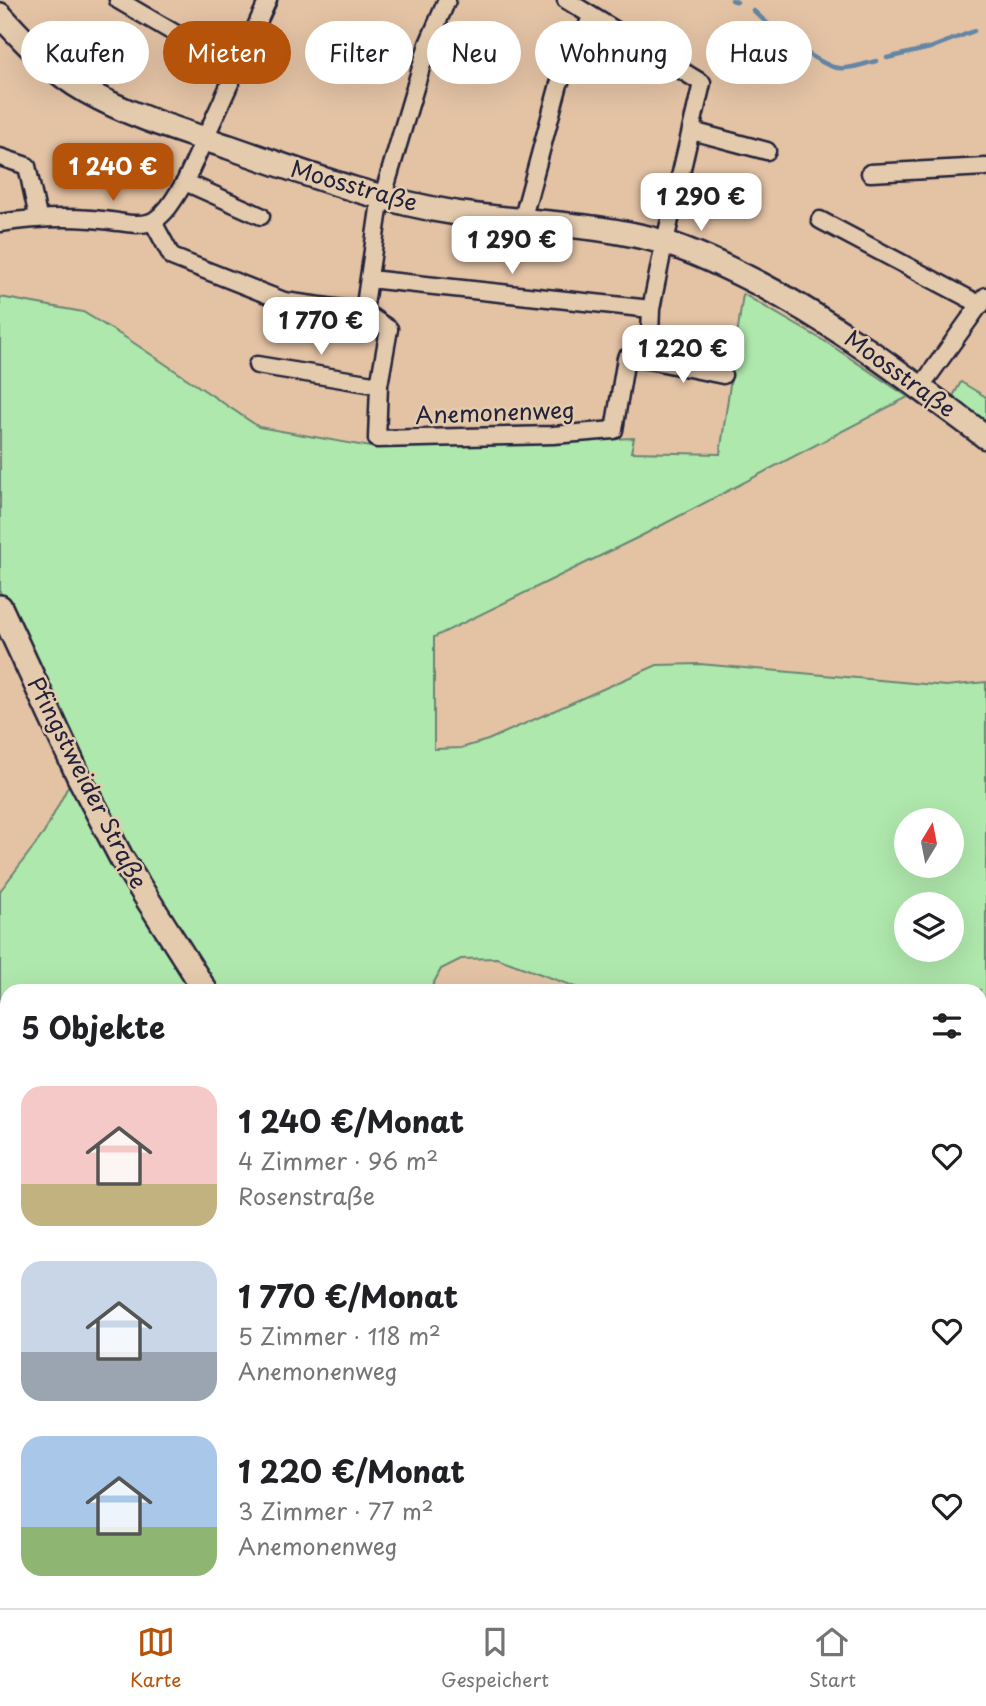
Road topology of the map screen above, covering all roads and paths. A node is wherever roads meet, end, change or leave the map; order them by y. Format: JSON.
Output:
{"nodes":[{"id":1,"x":118,"y":0,"type":"edge"},
{"id":2,"x":268,"y":0,"type":"edge"},
{"id":3,"x":447,"y":0,"type":"edge"},
{"id":4,"x":566,"y":0,"type":"edge"},
{"id":5,"x":0,"y":15,"type":"edge"},
{"id":6,"x":592,"y":16,"type":"junction"},
{"id":7,"x":258,"y":21,"type":"edge"},
{"id":8,"x":163,"y":26,"type":"edge"},
{"id":9,"x":229,"y":84,"type":"edge"},
{"id":10,"x":692,"y":131,"type":"junction"},
{"id":11,"x":203,"y":138,"type":"junction"},
{"id":12,"x":767,"y":151,"type":"dead end"},
{"id":13,"x":0,"y":158,"type":"edge"},
{"id":14,"x":986,"y":167,"type":"edge"},
{"id":15,"x":870,"y":173,"type":"dead end"},
{"id":16,"x":184,"y":182,"type":"junction"},
{"id":17,"x":383,"y":198,"type":"junction"},
{"id":18,"x":261,"y":216,"type":"dead end"},
{"id":19,"x":38,"y":217,"type":"junction"},
{"id":20,"x":820,"y":220,"type":"dead end"},
{"id":21,"x":522,"y":221,"type":"junction"},
{"id":22,"x":153,"y":222,"type":"junction"},
{"id":23,"x":0,"y":223,"type":"edge"},
{"id":24,"x":664,"y":242,"type":"junction"},
{"id":25,"x":369,"y":279,"type":"junction"},
{"id":26,"x":983,"y":300,"type":"edge"},
{"id":27,"x":651,"y":309,"type":"junction"},
{"id":28,"x":364,"y":312,"type":"junction"},
{"id":29,"x":649,"y":360,"type":"junction"},
{"id":30,"x":257,"y":365,"type":"dead end"},
{"id":31,"x":723,"y":375,"type":"dead end"},
{"id":32,"x":379,"y":385,"type":"junction"},
{"id":33,"x":920,"y":387,"type":"junction"},
{"id":34,"x":986,"y":437,"type":"edge"},
{"id":35,"x":0,"y":607,"type":"edge"},
{"id":36,"x":201,"y":984,"type":"edge"}],
"edges":[{"from":1,"to":8,"type":"street"},
{"from":2,"to":7,"type":"street"},
{"from":3,"to":17,"type":"street"},
{"from":4,"to":6,"type":"street"},
{"from":5,"to":11,"type":"street","name":"Moosstraße"},
{"from":6,"to":10,"type":"street"},
{"from":6,"to":21,"type":"street"},
{"from":9,"to":11,"type":"street"},
{"from":10,"to":12,"type":"street"},
{"from":10,"to":24,"type":"street"},
{"from":11,"to":16,"type":"street"},
{"from":11,"to":17,"type":"street","name":"Moosstraße"},
{"from":13,"to":19,"type":"street"},
{"from":14,"to":15,"type":"street"},
{"from":16,"to":18,"type":"street"},
{"from":16,"to":22,"type":"street"},
{"from":17,"to":21,"type":"street","name":"Moosstraße"},
{"from":17,"to":25,"type":"street"},
{"from":19,"to":22,"type":"street"},
{"from":19,"to":23,"type":"street"},
{"from":20,"to":26,"type":"street"},
{"from":21,"to":24,"type":"street","name":"Moosstraße"},
{"from":22,"to":28,"type":"street"},
{"from":24,"to":27,"type":"street"},
{"from":24,"to":33,"type":"street","name":"Moosstraße"},
{"from":25,"to":27,"type":"street"},
{"from":25,"to":28,"type":"street"},
{"from":26,"to":33,"type":"street"},
{"from":27,"to":29,"type":"street"},
{"from":28,"to":32,"type":"street","name":"Anemonenweg"},
{"from":29,"to":31,"type":"street"},
{"from":29,"to":32,"type":"street","name":"Anemonenweg"},
{"from":30,"to":32,"type":"street"},
{"from":33,"to":34,"type":"street","name":"Moosstraße"},
{"from":35,"to":36,"type":"street","name":"Pfingstweider Straße"}]}
